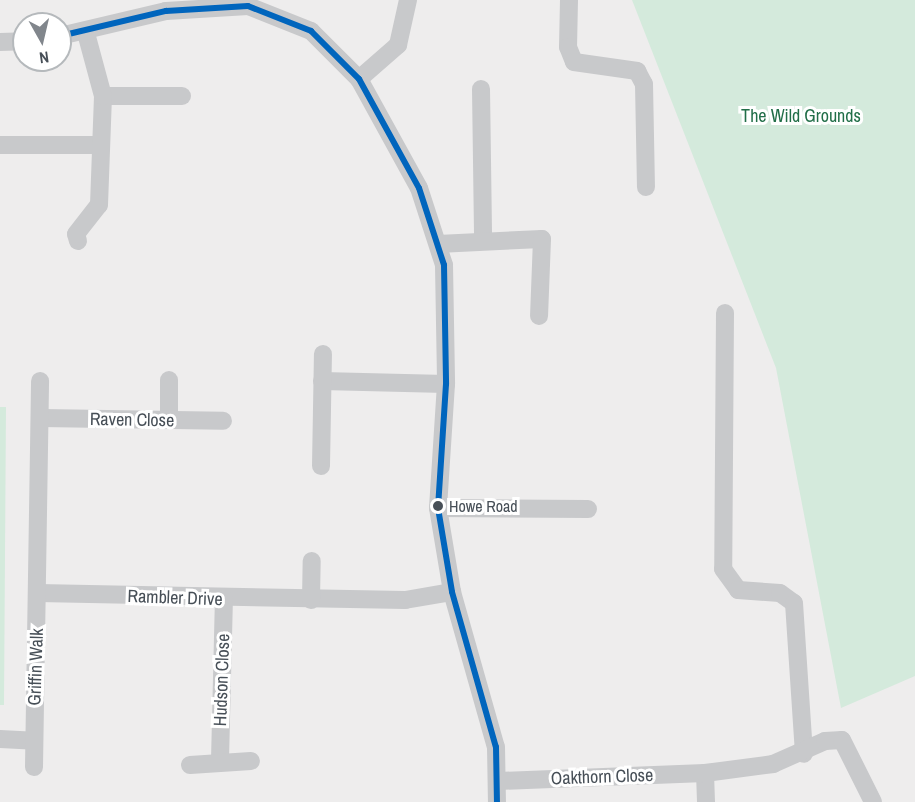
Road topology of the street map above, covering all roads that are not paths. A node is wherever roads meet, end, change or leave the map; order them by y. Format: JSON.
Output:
{"nodes":[{"id":1,"x":408,"y":0,"type":"edge"},
{"id":2,"x":569,"y":0,"type":"edge"},
{"id":3,"x":86,"y":33,"type":"junction"},
{"id":4,"x":72,"y":35,"type":"edge"},
{"id":5,"x":359,"y":79,"type":"junction"},
{"id":6,"x":481,"y":89,"type":"dead end"},
{"id":7,"x":103,"y":96,"type":"junction"},
{"id":8,"x":182,"y":96,"type":"dead end"},
{"id":9,"x":0,"y":145,"type":"edge"},
{"id":10,"x":100,"y":145,"type":"junction"},
{"id":11,"x":646,"y":187,"type":"dead end"},
{"id":12,"x":483,"y":241,"type":"junction"},
{"id":13,"x":78,"y":242,"type":"dead end"},
{"id":14,"x":438,"y":244,"type":"junction"},
{"id":15,"x":725,"y":313,"type":"dead end"},
{"id":16,"x":539,"y":316,"type":"dead end"},
{"id":17,"x":323,"y":354,"type":"dead end"},
{"id":18,"x":169,"y":380,"type":"dead end"},
{"id":19,"x":40,"y":381,"type":"dead end"},
{"id":20,"x":322,"y":381,"type":"junction"},
{"id":21,"x":446,"y":384,"type":"junction"},
{"id":22,"x":40,"y":418,"type":"junction"},
{"id":23,"x":169,"y":420,"type":"junction"},
{"id":24,"x":223,"y":421,"type":"dead end"},
{"id":25,"x":321,"y":466,"type":"dead end"},
{"id":26,"x":438,"y":508,"type":"junction"},
{"id":27,"x":588,"y":509,"type":"dead end"},
{"id":28,"x":312,"y":561,"type":"dead end"},
{"id":29,"x":452,"y":592,"type":"junction"},
{"id":30,"x":39,"y":593,"type":"junction"},
{"id":31,"x":224,"y":599,"type":"junction"},
{"id":32,"x":311,"y":600,"type":"junction"},
{"id":33,"x":0,"y":739,"type":"edge"},
{"id":34,"x":34,"y":741,"type":"junction"},
{"id":35,"x":804,"y":754,"type":"junction"},
{"id":36,"x":220,"y":760,"type":"junction"},
{"id":37,"x":251,"y":761,"type":"dead end"},
{"id":38,"x":190,"y":765,"type":"dead end"},
{"id":39,"x":34,"y":767,"type":"dead end"},
{"id":40,"x":705,"y":773,"type":"junction"},
{"id":41,"x":499,"y":781,"type":"junction"},
{"id":42,"x":497,"y":802,"type":"edge"},
{"id":43,"x":706,"y":802,"type":"edge"},
{"id":44,"x":873,"y":802,"type":"edge"}],
"edges":[{"from":1,"to":5,"type":"street"},
{"from":2,"to":11,"type":"street"},
{"from":3,"to":4,"type":"street"},
{"from":3,"to":5,"type":"street"},
{"from":3,"to":7,"type":"street"},
{"from":5,"to":14,"type":"street"},
{"from":6,"to":12,"type":"street"},
{"from":7,"to":8,"type":"street"},
{"from":7,"to":10,"type":"street"},
{"from":9,"to":10,"type":"street"},
{"from":10,"to":13,"type":"street"},
{"from":12,"to":14,"type":"street"},
{"from":12,"to":16,"type":"street"},
{"from":14,"to":21,"type":"street"},
{"from":15,"to":35,"type":"street"},
{"from":17,"to":20,"type":"street"},
{"from":18,"to":23,"type":"street"},
{"from":19,"to":22,"type":"street"},
{"from":20,"to":21,"type":"street"},
{"from":20,"to":25,"type":"street"},
{"from":21,"to":26,"type":"street"},
{"from":22,"to":23,"type":"street","name":"Raven Close"},
{"from":22,"to":30,"type":"street"},
{"from":23,"to":24,"type":"street","name":"Raven Close"},
{"from":26,"to":27,"type":"street"},
{"from":26,"to":29,"type":"street"},
{"from":28,"to":32,"type":"street"},
{"from":29,"to":32,"type":"street","name":"Rambler Drive"},
{"from":29,"to":41,"type":"street"},
{"from":30,"to":31,"type":"street","name":"Rambler Drive"},
{"from":30,"to":34,"type":"street","name":"Griffin Walk"},
{"from":31,"to":32,"type":"street","name":"Rambler Drive"},
{"from":31,"to":36,"type":"street","name":"Hudson Close"},
{"from":33,"to":34,"type":"street"},
{"from":34,"to":39,"type":"street","name":"Griffin Walk"},
{"from":35,"to":40,"type":"street","name":"Oakthorn Close"},
{"from":35,"to":44,"type":"street","name":"Oakthorn Close"},
{"from":36,"to":37,"type":"street"},
{"from":36,"to":38,"type":"street"},
{"from":40,"to":41,"type":"street","name":"Oakthorn Close"},
{"from":40,"to":43,"type":"street"},
{"from":41,"to":42,"type":"street"}]}
